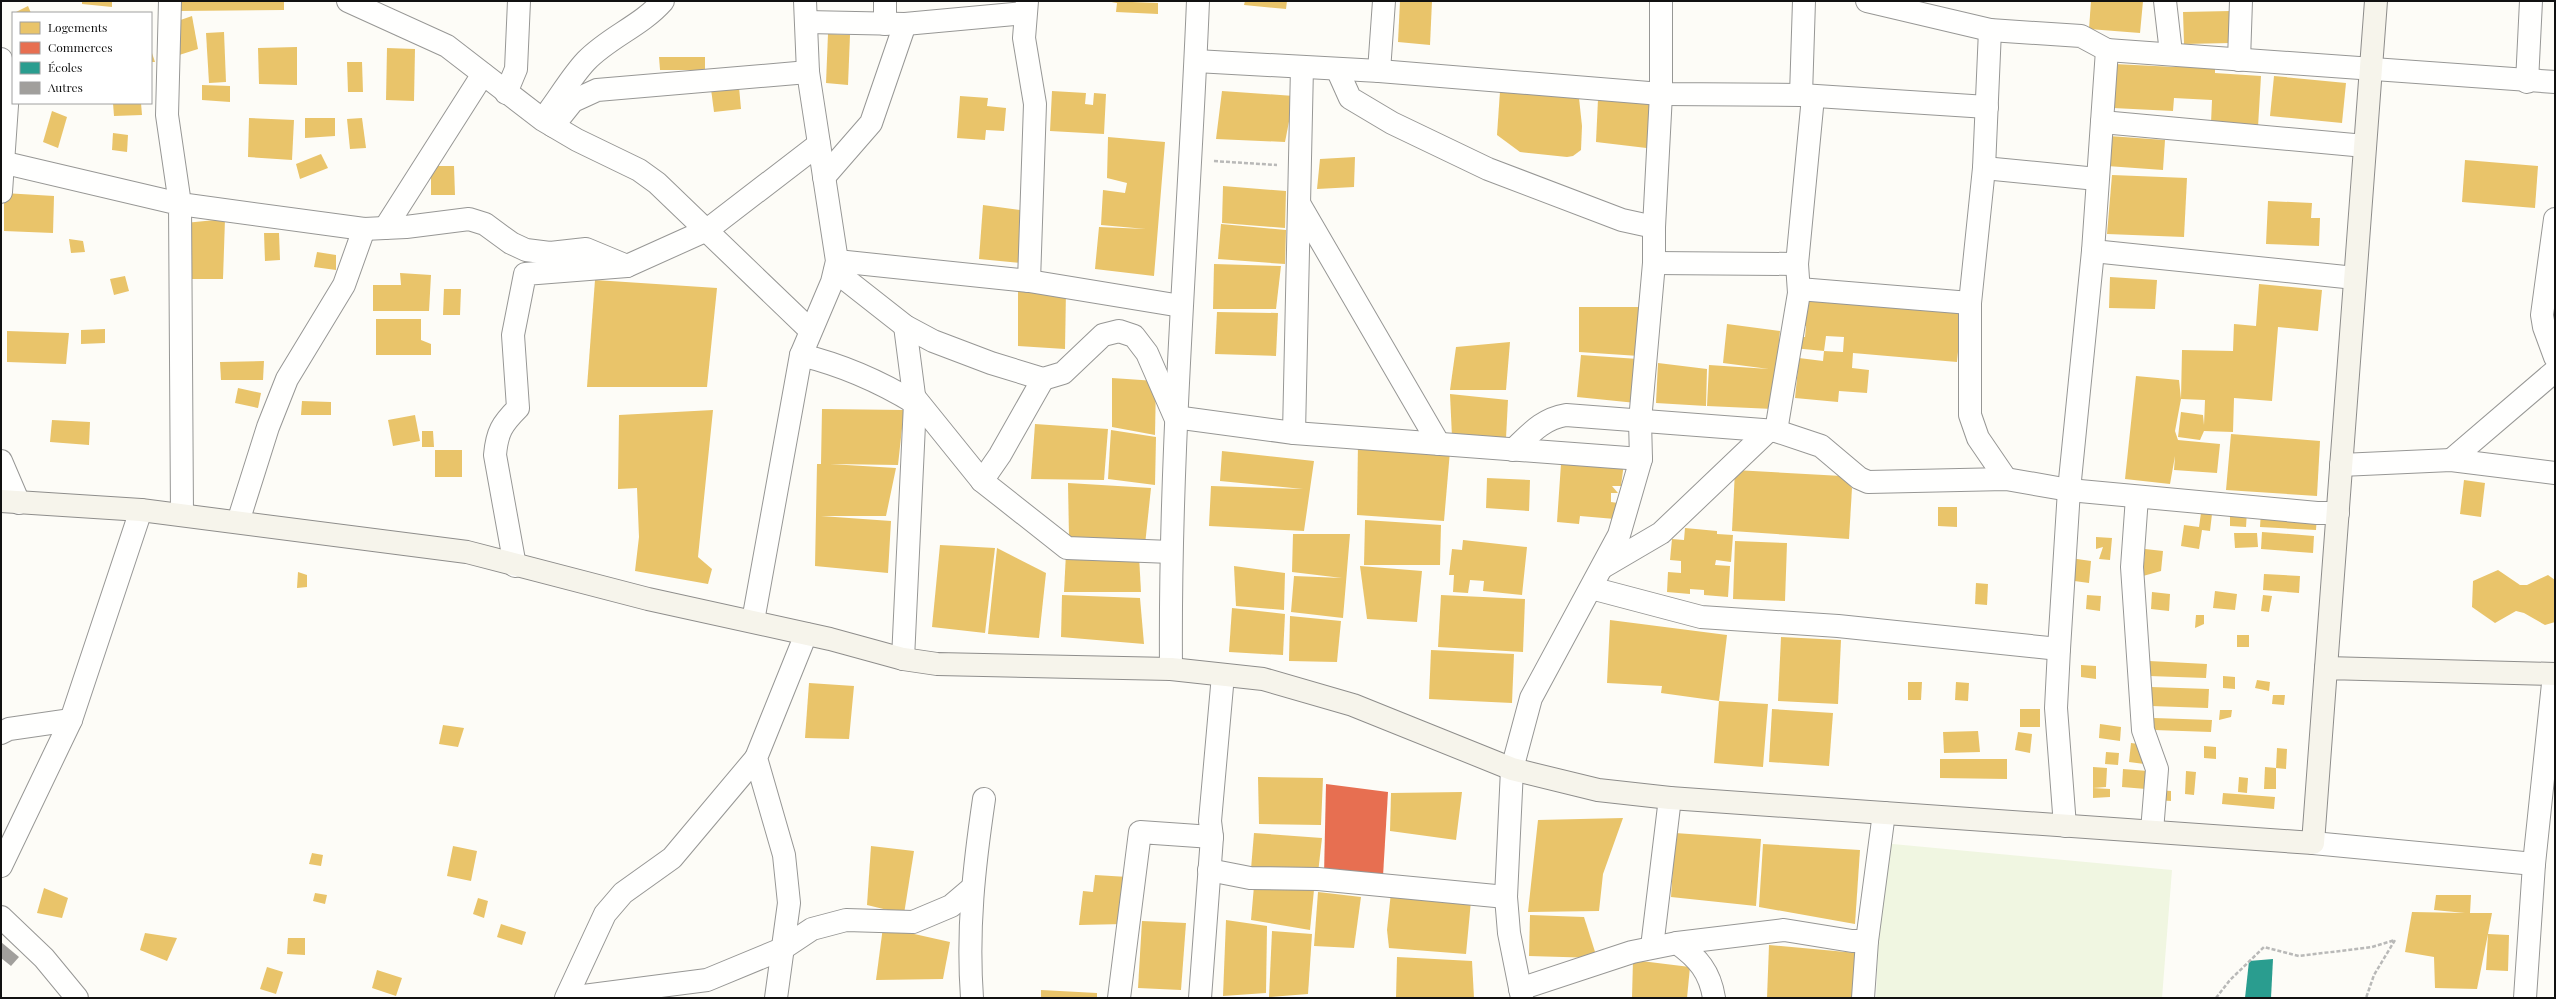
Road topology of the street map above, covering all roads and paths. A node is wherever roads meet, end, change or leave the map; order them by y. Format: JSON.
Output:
{"nodes":[{"id":1,"x":170,"y":1,"type":"edge"},
{"id":2,"x":348,"y":1,"type":"edge"},
{"id":3,"x":519,"y":1,"type":"edge"},
{"id":4,"x":664,"y":1,"type":"edge"},
{"id":5,"x":805,"y":1,"type":"edge"},
{"id":6,"x":885,"y":1,"type":"edge"},
{"id":7,"x":1198,"y":1,"type":"edge"},
{"id":8,"x":1384,"y":1,"type":"edge"},
{"id":9,"x":1661,"y":1,"type":"edge"},
{"id":10,"x":1804,"y":1,"type":"edge"},
{"id":11,"x":1867,"y":1,"type":"edge"},
{"id":12,"x":2165,"y":1,"type":"edge"},
{"id":13,"x":2241,"y":1,"type":"edge"},
{"id":14,"x":2376,"y":1,"type":"edge"},
{"id":15,"x":2531,"y":1,"type":"edge"},
{"id":16,"x":1026,"y":7,"type":"edge"},
{"id":17,"x":806,"y":22,"type":"junction"},
{"id":18,"x":895,"y":24,"type":"junction"},
{"id":19,"x":1990,"y":30,"type":"junction"},
{"id":20,"x":2107,"y":50,"type":"junction"},
{"id":21,"x":2171,"y":53,"type":"junction"},
{"id":22,"x":1,"y":59,"type":"edge"},
{"id":23,"x":2239,"y":60,"type":"junction"},
{"id":24,"x":1196,"y":61,"type":"junction"},
{"id":25,"x":1302,"y":67,"type":"junction"},
{"id":26,"x":1337,"y":69,"type":"junction"},
{"id":27,"x":2371,"y":70,"type":"junction"},
{"id":28,"x":1379,"y":71,"type":"junction"},
{"id":29,"x":808,"y":72,"type":"junction"},
{"id":30,"x":483,"y":74,"type":"junction"},
{"id":31,"x":2527,"y":82,"type":"junction"},
{"id":32,"x":2555,"y":82,"type":"edge"},
{"id":33,"x":506,"y":93,"type":"junction"},
{"id":34,"x":1662,"y":94,"type":"junction"},
{"id":35,"x":1807,"y":96,"type":"junction"},
{"id":36,"x":1987,"y":107,"type":"junction"},
{"id":37,"x":2102,"y":122,"type":"junction"},
{"id":38,"x":548,"y":123,"type":"junction"},
{"id":39,"x":819,"y":144,"type":"junction"},
{"id":40,"x":2365,"y":146,"type":"junction"},
{"id":41,"x":1191,"y":160,"type":"junction"},
{"id":42,"x":3,"y":162,"type":"edge"},
{"id":43,"x":1299,"y":167,"type":"junction"},
{"id":44,"x":1984,"y":168,"type":"junction"},
{"id":45,"x":824,"y":177,"type":"junction"},
{"id":46,"x":2097,"y":179,"type":"junction"},
{"id":47,"x":1,"y":192,"type":"edge"},
{"id":48,"x":180,"y":204,"type":"junction"},
{"id":49,"x":1300,"y":205,"type":"junction"},
{"id":50,"x":2555,"y":219,"type":"edge"},
{"id":51,"x":1654,"y":227,"type":"junction"},
{"id":52,"x":364,"y":228,"type":"junction"},
{"id":53,"x":386,"y":228,"type":"junction"},
{"id":54,"x":707,"y":230,"type":"junction"},
{"id":55,"x":2092,"y":251,"type":"junction"},
{"id":56,"x":1654,"y":263,"type":"junction"},
{"id":57,"x":1797,"y":264,"type":"junction"},
{"id":58,"x":627,"y":266,"type":"junction"},
{"id":59,"x":836,"y":266,"type":"junction"},
{"id":60,"x":2356,"y":278,"type":"junction"},
{"id":61,"x":1029,"y":281,"type":"junction"},
{"id":62,"x":1799,"y":292,"type":"junction"},
{"id":63,"x":1970,"y":303,"type":"junction"},
{"id":64,"x":1181,"y":306,"type":"junction"},
{"id":65,"x":905,"y":326,"type":"junction"},
{"id":66,"x":810,"y":330,"type":"junction"},
{"id":67,"x":801,"y":354,"type":"junction"},
{"id":68,"x":2555,"y":357,"type":"edge"},
{"id":69,"x":2555,"y":371,"type":"edge"},
{"id":70,"x":1043,"y":379,"type":"junction"},
{"id":71,"x":915,"y":401,"type":"junction"},
{"id":72,"x":1175,"y":417,"type":"junction"},
{"id":73,"x":1640,"y":421,"type":"junction"},
{"id":74,"x":1772,"y":431,"type":"junction"},
{"id":75,"x":1294,"y":433,"type":"junction"},
{"id":76,"x":1439,"y":444,"type":"junction"},
{"id":77,"x":1513,"y":450,"type":"junction"},
{"id":78,"x":1641,"y":459,"type":"junction"},
{"id":79,"x":2451,"y":460,"type":"junction"},
{"id":80,"x":1,"y":461,"type":"edge"},
{"id":81,"x":2341,"y":465,"type":"junction"},
{"id":82,"x":2555,"y":473,"type":"edge"},
{"id":83,"x":2006,"y":479,"type":"junction"},
{"id":84,"x":982,"y":481,"type":"junction"},
{"id":85,"x":2069,"y":490,"type":"junction"},
{"id":86,"x":2137,"y":497,"type":"junction"},
{"id":87,"x":10,"y":502,"type":"edge"},
{"id":88,"x":141,"y":510,"type":"junction"},
{"id":89,"x":2338,"y":513,"type":"junction"},
{"id":90,"x":182,"y":515,"type":"junction"},
{"id":91,"x":238,"y":522,"type":"junction"},
{"id":92,"x":1171,"y":552,"type":"junction"},
{"id":93,"x":516,"y":566,"type":"junction"},
{"id":94,"x":1603,"y":567,"type":"junction"},
{"id":95,"x":1591,"y":588,"type":"junction"},
{"id":96,"x":753,"y":621,"type":"junction"},
{"id":97,"x":806,"y":634,"type":"junction"},
{"id":98,"x":2059,"y":649,"type":"junction"},
{"id":99,"x":903,"y":658,"type":"junction"},
{"id":100,"x":2326,"y":668,"type":"junction"},
{"id":101,"x":1170,"y":669,"type":"junction"},
{"id":102,"x":2554,"y":674,"type":"edge"},
{"id":103,"x":1223,"y":675,"type":"junction"},
{"id":104,"x":71,"y":720,"type":"junction"},
{"id":105,"x":1,"y":732,"type":"edge"},
{"id":106,"x":756,"y":758,"type":"junction"},
{"id":107,"x":1512,"y":769,"type":"junction"},
{"id":108,"x":1670,"y":798,"type":"junction"},
{"id":109,"x":984,"y":799,"type":"dead end"},
{"id":110,"x":1884,"y":813,"type":"junction"},
{"id":111,"x":2065,"y":826,"type":"junction"},
{"id":112,"x":2152,"y":831,"type":"junction"},
{"id":113,"x":1212,"y":837,"type":"junction"},
{"id":114,"x":2313,"y":843,"type":"junction"},
{"id":115,"x":2534,"y":864,"type":"junction"},
{"id":116,"x":1,"y":866,"type":"edge"},
{"id":117,"x":1210,"y":870,"type":"junction"},
{"id":118,"x":972,"y":889,"type":"junction"},
{"id":119,"x":1506,"y":897,"type":"junction"},
{"id":120,"x":1,"y":917,"type":"edge"},
{"id":121,"x":1867,"y":941,"type":"junction"},
{"id":122,"x":1677,"y":943,"type":"junction"},
{"id":123,"x":1652,"y":947,"type":"junction"},
{"id":124,"x":782,"y":949,"type":"junction"},
{"id":125,"x":1521,"y":993,"type":"edge"},
{"id":126,"x":77,"y":998,"type":"edge"},
{"id":127,"x":567,"y":998,"type":"edge"},
{"id":128,"x":776,"y":998,"type":"edge"},
{"id":129,"x":972,"y":998,"type":"edge"},
{"id":130,"x":1120,"y":998,"type":"edge"},
{"id":131,"x":1200,"y":998,"type":"edge"},
{"id":132,"x":1714,"y":998,"type":"edge"},
{"id":133,"x":1863,"y":998,"type":"edge"},
{"id":134,"x":2216,"y":998,"type":"edge"},
{"id":135,"x":2366,"y":998,"type":"edge"},
{"id":136,"x":2525,"y":998,"type":"edge"}],
"edges":[{"from":1,"to":48,"type":"street"},
{"from":2,"to":30,"type":"street"},
{"from":3,"to":33,"type":"street"},
{"from":4,"to":38,"type":"street"},
{"from":5,"to":17,"type":"street"},
{"from":6,"to":18,"type":"street"},
{"from":7,"to":24,"type":"street"},
{"from":8,"to":28,"type":"street"},
{"from":9,"to":34,"type":"street"},
{"from":10,"to":35,"type":"street"},
{"from":11,"to":19,"type":"street"},
{"from":12,"to":21,"type":"street"},
{"from":13,"to":23,"type":"street"},
{"from":14,"to":27,"type":"main road"},
{"from":15,"to":31,"type":"street"},
{"from":16,"to":18,"type":"street"},
{"from":16,"to":61,"type":"street"},
{"from":17,"to":18,"type":"street"},
{"from":17,"to":29,"type":"street"},
{"from":18,"to":45,"type":"street"},
{"from":19,"to":20,"type":"street"},
{"from":19,"to":36,"type":"street"},
{"from":20,"to":21,"type":"street"},
{"from":20,"to":37,"type":"street"},
{"from":21,"to":23,"type":"street"},
{"from":22,"to":42,"type":"street"},
{"from":23,"to":27,"type":"street"},
{"from":24,"to":25,"type":"street"},
{"from":24,"to":41,"type":"street"},
{"from":25,"to":26,"type":"street"},
{"from":25,"to":43,"type":"street"},
{"from":26,"to":28,"type":"street"},
{"from":26,"to":51,"type":"street"},
{"from":27,"to":31,"type":"street"},
{"from":27,"to":40,"type":"main road"},
{"from":28,"to":34,"type":"street"},
{"from":29,"to":38,"type":"street"},
{"from":29,"to":39,"type":"street"},
{"from":30,"to":33,"type":"street"},
{"from":30,"to":53,"type":"street"},
{"from":31,"to":32,"type":"street"},
{"from":33,"to":38,"type":"street"},
{"from":34,"to":35,"type":"street"},
{"from":34,"to":51,"type":"street"},
{"from":35,"to":36,"type":"street"},
{"from":35,"to":57,"type":"street"},
{"from":36,"to":44,"type":"street"},
{"from":37,"to":40,"type":"street"},
{"from":37,"to":46,"type":"street"},
{"from":38,"to":54,"type":"street"},
{"from":39,"to":45,"type":"street"},
{"from":39,"to":54,"type":"street"},
{"from":40,"to":60,"type":"main road"},
{"from":41,"to":43,"type":"path"},
{"from":41,"to":64,"type":"street"},
{"from":42,"to":47,"type":"street"},
{"from":42,"to":48,"type":"street"},
{"from":43,"to":49,"type":"street"},
{"from":44,"to":46,"type":"street"},
{"from":44,"to":63,"type":"street"},
{"from":45,"to":59,"type":"street"},
{"from":46,"to":55,"type":"street"},
{"from":48,"to":52,"type":"street"},
{"from":48,"to":90,"type":"street"},
{"from":49,"to":75,"type":"street"},
{"from":49,"to":76,"type":"street"},
{"from":50,"to":68,"type":"street"},
{"from":51,"to":56,"type":"street"},
{"from":52,"to":53,"type":"street"},
{"from":52,"to":91,"type":"street"},
{"from":53,"to":58,"type":"street"},
{"from":54,"to":58,"type":"street"},
{"from":54,"to":66,"type":"street"},
{"from":55,"to":60,"type":"street"},
{"from":55,"to":85,"type":"street"},
{"from":56,"to":57,"type":"street"},
{"from":56,"to":73,"type":"street"},
{"from":57,"to":62,"type":"street"},
{"from":58,"to":93,"type":"street"},
{"from":59,"to":61,"type":"street"},
{"from":59,"to":65,"type":"street"},
{"from":59,"to":66,"type":"street"},
{"from":60,"to":81,"type":"main road"},
{"from":61,"to":64,"type":"street"},
{"from":62,"to":63,"type":"street"},
{"from":62,"to":74,"type":"street"},
{"from":63,"to":83,"type":"street"},
{"from":64,"to":72,"type":"street"},
{"from":65,"to":70,"type":"street"},
{"from":65,"to":71,"type":"street"},
{"from":66,"to":67,"type":"street"},
{"from":67,"to":71,"type":"street"},
{"from":67,"to":96,"type":"street"},
{"from":69,"to":79,"type":"street"},
{"from":70,"to":72,"type":"street"},
{"from":70,"to":84,"type":"street"},
{"from":71,"to":84,"type":"street"},
{"from":71,"to":99,"type":"street"},
{"from":72,"to":75,"type":"street"},
{"from":72,"to":92,"type":"street"},
{"from":73,"to":74,"type":"street"},
{"from":73,"to":77,"type":"street"},
{"from":73,"to":78,"type":"street"},
{"from":74,"to":83,"type":"street"},
{"from":74,"to":94,"type":"street"},
{"from":75,"to":76,"type":"street"},
{"from":76,"to":77,"type":"street"},
{"from":77,"to":78,"type":"street"},
{"from":78,"to":94,"type":"street"},
{"from":79,"to":81,"type":"street"},
{"from":79,"to":82,"type":"street"},
{"from":80,"to":87,"type":"street"},
{"from":81,"to":89,"type":"main road"},
{"from":83,"to":85,"type":"street"},
{"from":84,"to":92,"type":"street"},
{"from":85,"to":86,"type":"street"},
{"from":85,"to":98,"type":"street"},
{"from":86,"to":89,"type":"street"},
{"from":86,"to":112,"type":"street"},
{"from":87,"to":88,"type":"main road"},
{"from":88,"to":90,"type":"main road"},
{"from":88,"to":104,"type":"street"},
{"from":89,"to":100,"type":"main road"},
{"from":90,"to":91,"type":"main road"},
{"from":91,"to":93,"type":"main road"},
{"from":92,"to":101,"type":"street"},
{"from":93,"to":96,"type":"main road"},
{"from":94,"to":95,"type":"street"},
{"from":95,"to":98,"type":"street"},
{"from":95,"to":107,"type":"street"},
{"from":96,"to":97,"type":"main road"},
{"from":97,"to":99,"type":"main road"},
{"from":97,"to":106,"type":"street"},
{"from":98,"to":111,"type":"street"},
{"from":99,"to":101,"type":"main road"},
{"from":100,"to":102,"type":"main road"},
{"from":100,"to":114,"type":"main road"},
{"from":101,"to":103,"type":"main road"},
{"from":102,"to":115,"type":"street"},
{"from":103,"to":107,"type":"main road"},
{"from":103,"to":113,"type":"street"},
{"from":104,"to":105,"type":"street"},
{"from":104,"to":116,"type":"street"},
{"from":106,"to":124,"type":"street"},
{"from":106,"to":127,"type":"street"},
{"from":107,"to":108,"type":"main road"},
{"from":107,"to":119,"type":"street"},
{"from":108,"to":110,"type":"main road"},
{"from":108,"to":123,"type":"street"},
{"from":109,"to":118,"type":"street"},
{"from":110,"to":111,"type":"main road"},
{"from":110,"to":121,"type":"street"},
{"from":111,"to":112,"type":"main road"},
{"from":112,"to":114,"type":"main road"},
{"from":113,"to":117,"type":"street"},
{"from":113,"to":130,"type":"street"},
{"from":114,"to":115,"type":"street"},
{"from":115,"to":136,"type":"street"},
{"from":117,"to":119,"type":"street"},
{"from":117,"to":131,"type":"street"},
{"from":118,"to":124,"type":"street"},
{"from":118,"to":129,"type":"street"},
{"from":119,"to":125,"type":"street"},
{"from":120,"to":126,"type":"street"},
{"from":121,"to":122,"type":"street"},
{"from":121,"to":133,"type":"street"},
{"from":122,"to":123,"type":"street"},
{"from":122,"to":132,"type":"street"},
{"from":123,"to":125,"type":"street"},
{"from":124,"to":127,"type":"street"},
{"from":124,"to":128,"type":"street"},
{"from":134,"to":135,"type":"path"}]}
